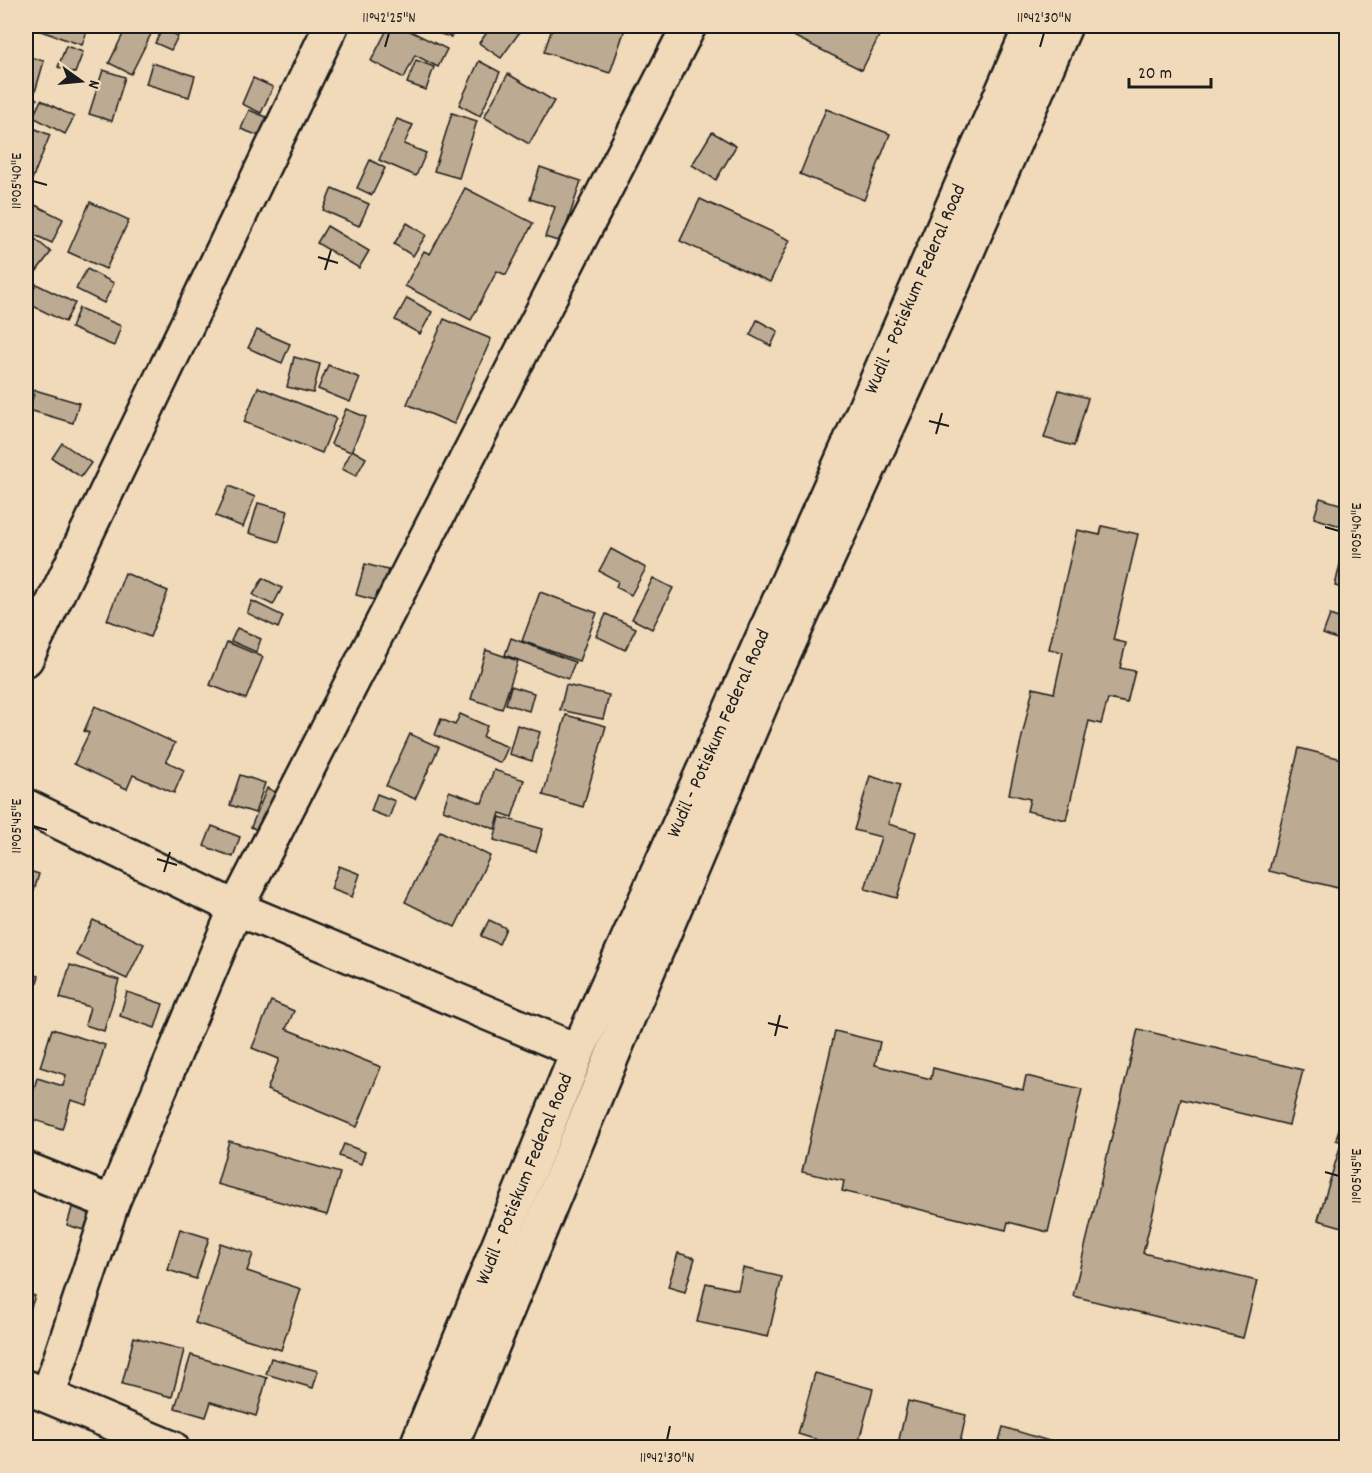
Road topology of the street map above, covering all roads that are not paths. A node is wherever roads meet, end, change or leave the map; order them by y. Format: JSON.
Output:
{"nodes":[{"id":1,"x":331,"y":26,"type":"edge"},
{"id":2,"x":689,"y":26,"type":"edge"},
{"id":3,"x":1031,"y":26,"type":"edge"},
{"id":4,"x":1065,"y":26,"type":"edge"},
{"id":5,"x":26,"y":658,"type":"edge"},
{"id":6,"x":26,"y":806,"type":"edge"},
{"id":7,"x":236,"y":908,"type":"junction"},
{"id":8,"x":612,"y":1014,"type":"junction"},
{"id":9,"x":578,"y":1051,"type":"junction"},
{"id":10,"x":26,"y":1169,"type":"edge"},
{"id":11,"x":112,"y":1203,"type":"junction"},
{"id":12,"x":37,"y":1392,"type":"edge"},
{"id":13,"x":172,"y":1448,"type":"edge"},
{"id":14,"x":416,"y":1448,"type":"edge"},
{"id":15,"x":450,"y":1448,"type":"edge"}],
"edges":[{"from":1,"to":5,"type":"main road"},
{"from":2,"to":7,"type":"main road"},
{"from":3,"to":8,"type":"main road","name":"Wudil - Potiskum Federal Road"},
{"from":4,"to":8,"type":"main road","name":"Wudil - Potiskum Federal Road"},
{"from":6,"to":7,"type":"main road"},
{"from":7,"to":9,"type":"main road"},
{"from":7,"to":11,"type":"main road"},
{"from":8,"to":9,"type":"main road","name":"Wudil - Potiskum Federal Road"},
{"from":8,"to":15,"type":"main road","name":"Wudil - Potiskum Federal Road"},
{"from":9,"to":14,"type":"main road","name":"Wudil - Potiskum Federal Road"},
{"from":10,"to":11,"type":"main road"},
{"from":11,"to":12,"type":"main road"},
{"from":12,"to":13,"type":"main road"}]}
